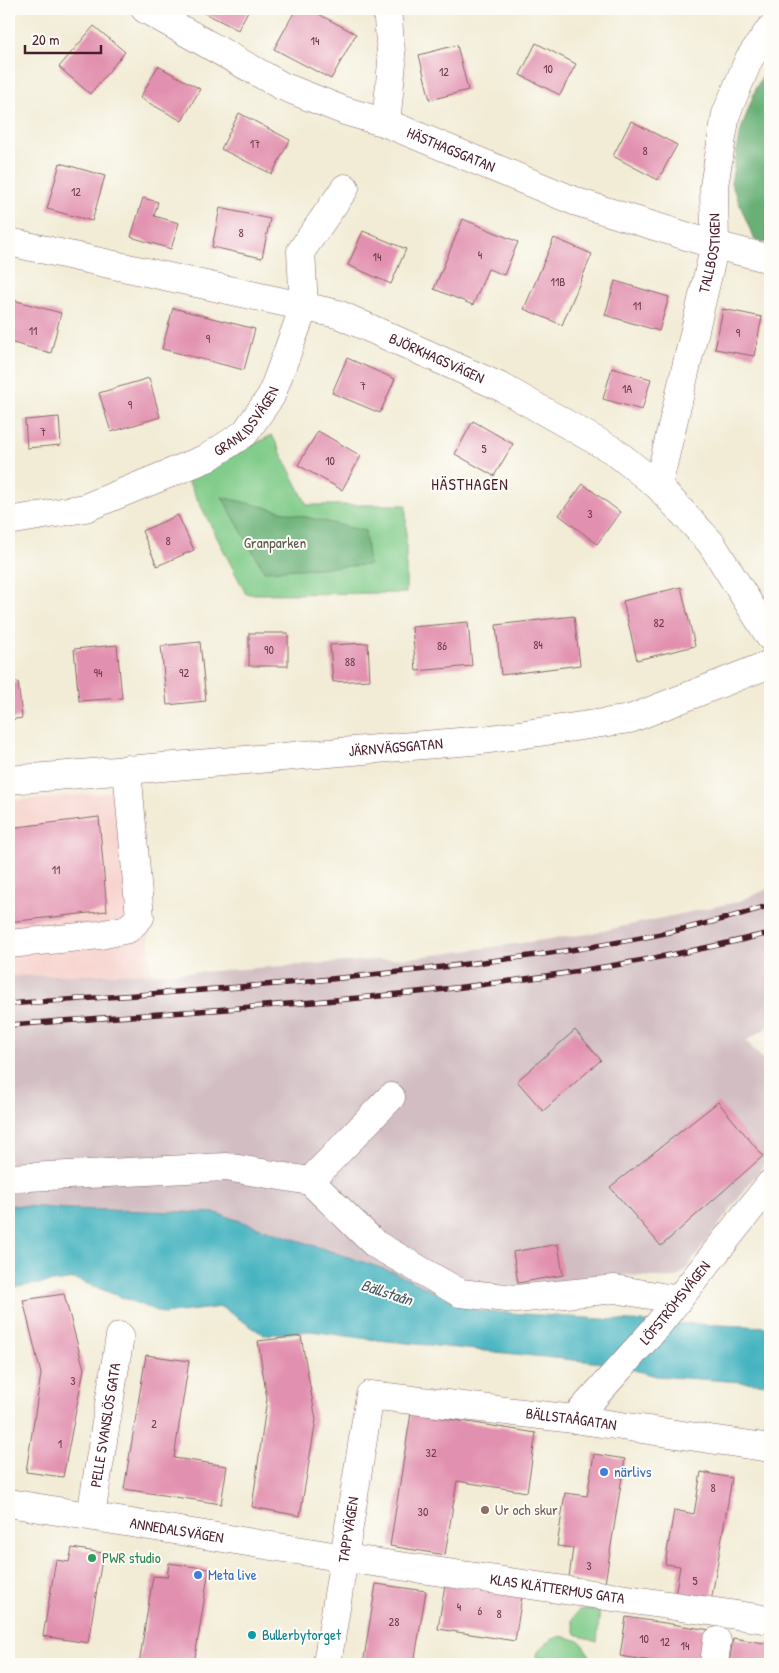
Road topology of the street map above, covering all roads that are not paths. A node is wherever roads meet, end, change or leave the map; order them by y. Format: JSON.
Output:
{"nodes":[{"id":1,"x":145,"y":9,"type":"edge"},
{"id":2,"x":387,"y":9,"type":"edge"},
{"id":3,"x":770,"y":29,"type":"edge"},
{"id":4,"x":386,"y":123,"type":"junction"},
{"id":5,"x":345,"y":188,"type":"dead end"},
{"id":6,"x":9,"y":242,"type":"edge"},
{"id":7,"x":715,"y":245,"type":"junction"},
{"id":8,"x":770,"y":260,"type":"edge"},
{"id":9,"x":304,"y":306,"type":"junction"},
{"id":10,"x":658,"y":486,"type":"junction"},
{"id":11,"x":9,"y":521,"type":"edge"},
{"id":12,"x":770,"y":637,"type":"edge"},
{"id":13,"x":770,"y":664,"type":"edge"},
{"id":14,"x":127,"y":769,"type":"junction"},
{"id":15,"x":9,"y":780,"type":"edge"},
{"id":16,"x":9,"y":944,"type":"edge"},
{"id":17,"x":391,"y":1097,"type":"dead end"},
{"id":18,"x":9,"y":1178,"type":"edge"},
{"id":19,"x":310,"y":1181,"type":"junction"},
{"id":20,"x":770,"y":1184,"type":"edge"},
{"id":21,"x":674,"y":1307,"type":"junction"},
{"id":22,"x":120,"y":1336,"type":"dead end"},
{"id":23,"x":370,"y":1396,"type":"joint"},
{"id":24,"x":574,"y":1419,"type":"junction"},
{"id":25,"x":770,"y":1448,"type":"edge"},
{"id":26,"x":9,"y":1503,"type":"edge"},
{"id":27,"x":91,"y":1515,"type":"junction"},
{"id":28,"x":345,"y":1558,"type":"junction"},
{"id":29,"x":770,"y":1620,"type":"edge"},
{"id":30,"x":327,"y":1664,"type":"edge"}],
"edges":[{"from":1,"to":4,"type":"street","name":"HÄSTHAGSGATAN"},
{"from":2,"to":4,"type":"street"},
{"from":3,"to":7,"type":"street","name":"TALLBOSTIGEN"},
{"from":4,"to":7,"type":"street","name":"HÄSTHAGSGATAN"},
{"from":5,"to":9,"type":"street","name":"GRANLIDSVÄGEN"},
{"from":6,"to":9,"type":"street","name":"BJÖRKHAGSVÄGEN"},
{"from":7,"to":8,"type":"street","name":"HÄSTHAGSGATAN"},
{"from":7,"to":10,"type":"street","name":"TALLBOSTIGEN"},
{"from":9,"to":10,"type":"street","name":"BJÖRKHAGSVÄGEN"},
{"from":9,"to":11,"type":"street","name":"GRANLIDSVÄGEN"},
{"from":10,"to":12,"type":"street","name":"BJÖRKHAGSVÄGEN"},
{"from":13,"to":14,"type":"street","name":"JÄRNVÄGSGATAN"},
{"from":14,"to":15,"type":"street","name":"JÄRNVÄGSGATAN"},
{"from":14,"to":16,"type":"street"},
{"from":17,"to":19,"type":"street"},
{"from":18,"to":19,"type":"street"},
{"from":19,"to":21,"type":"street"},
{"from":20,"to":21,"type":"street","name":"LÖFSTRÖMSVÄGEN"},
{"from":21,"to":24,"type":"street","name":"LÖFSTRÖMSVÄGEN"},
{"from":22,"to":27,"type":"street","name":"PELLE SVANSLÖS GATA"},
{"from":23,"to":24,"type":"street","name":"BÄLLSTAÅGATAN"},
{"from":23,"to":28,"type":"street","name":"TAPPVÄGEN"},
{"from":24,"to":25,"type":"street","name":"BÄLLSTAÅGATAN"},
{"from":26,"to":27,"type":"street","name":"ANNEDALSVÄGEN"},
{"from":27,"to":28,"type":"street","name":"ANNEDALSVÄGEN"},
{"from":28,"to":29,"type":"street","name":"KLAS KLÄTTERMUS GATA"},
{"from":28,"to":30,"type":"street","name":"TAPPVÄGEN"}]}
